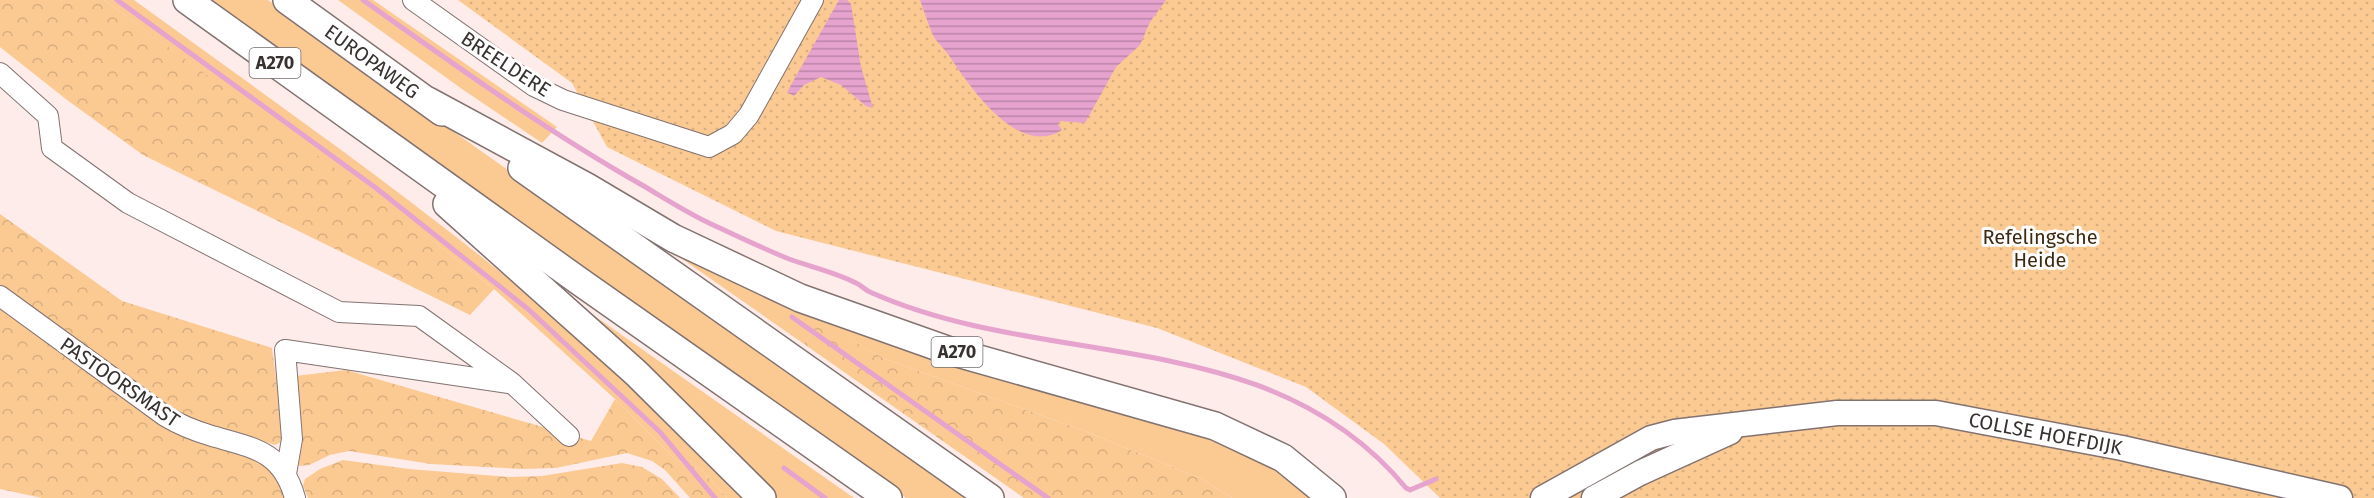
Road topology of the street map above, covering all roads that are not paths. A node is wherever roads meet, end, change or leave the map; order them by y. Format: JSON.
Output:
{"nodes":[{"id":1,"x":187,"y":0,"type":"edge"},
{"id":2,"x":287,"y":0,"type":"edge"},
{"id":3,"x":413,"y":0,"type":"edge"},
{"id":4,"x":813,"y":0,"type":"edge"},
{"id":5,"x":0,"y":73,"type":"edge"},
{"id":6,"x":428,"y":101,"type":"junction"},
{"id":7,"x":363,"y":126,"type":"junction"},
{"id":8,"x":0,"y":296,"type":"edge"},
{"id":9,"x":512,"y":384,"type":"junction"},
{"id":10,"x":1748,"y":423,"type":"junction"},
{"id":11,"x":569,"y":436,"type":"dead end"},
{"id":12,"x":286,"y":474,"type":"junction"},
{"id":13,"x":295,"y":498,"type":"edge"},
{"id":14,"x":762,"y":498,"type":"edge"},
{"id":15,"x":888,"y":498,"type":"edge"},
{"id":16,"x":990,"y":498,"type":"edge"},
{"id":17,"x":1332,"y":498,"type":"edge"},
{"id":18,"x":1543,"y":498,"type":"edge"},
{"id":19,"x":1594,"y":498,"type":"edge"},
{"id":20,"x":2340,"y":498,"type":"edge"}],
"edges":[{"from":1,"to":7,"type":"highway","number":"A270"},
{"from":2,"to":6,"type":"highway","name":"EUROPAWEG","number":"A270"},
{"from":3,"to":4,"type":"street","name":"BREELDERE"},
{"from":5,"to":9,"type":"street"},
{"from":6,"to":16,"type":"highway","number":"A270"},
{"from":6,"to":17,"type":"highway","number":"A270"},
{"from":7,"to":14,"type":"highway","number":"A270"},
{"from":7,"to":15,"type":"highway","number":"A270"},
{"from":8,"to":12,"type":"street","name":"PASTOORSMAST"},
{"from":9,"to":11,"type":"street"},
{"from":9,"to":12,"type":"street"},
{"from":10,"to":18,"type":"main road","name":"COLLSE HOEFDIJK"},
{"from":10,"to":19,"type":"main road","name":"COLLSE HOEFDIJK"},
{"from":10,"to":20,"type":"main road","name":"COLLSE HOEFDIJK"},
{"from":12,"to":13,"type":"street","name":"PASTOORSMAST"}]}
